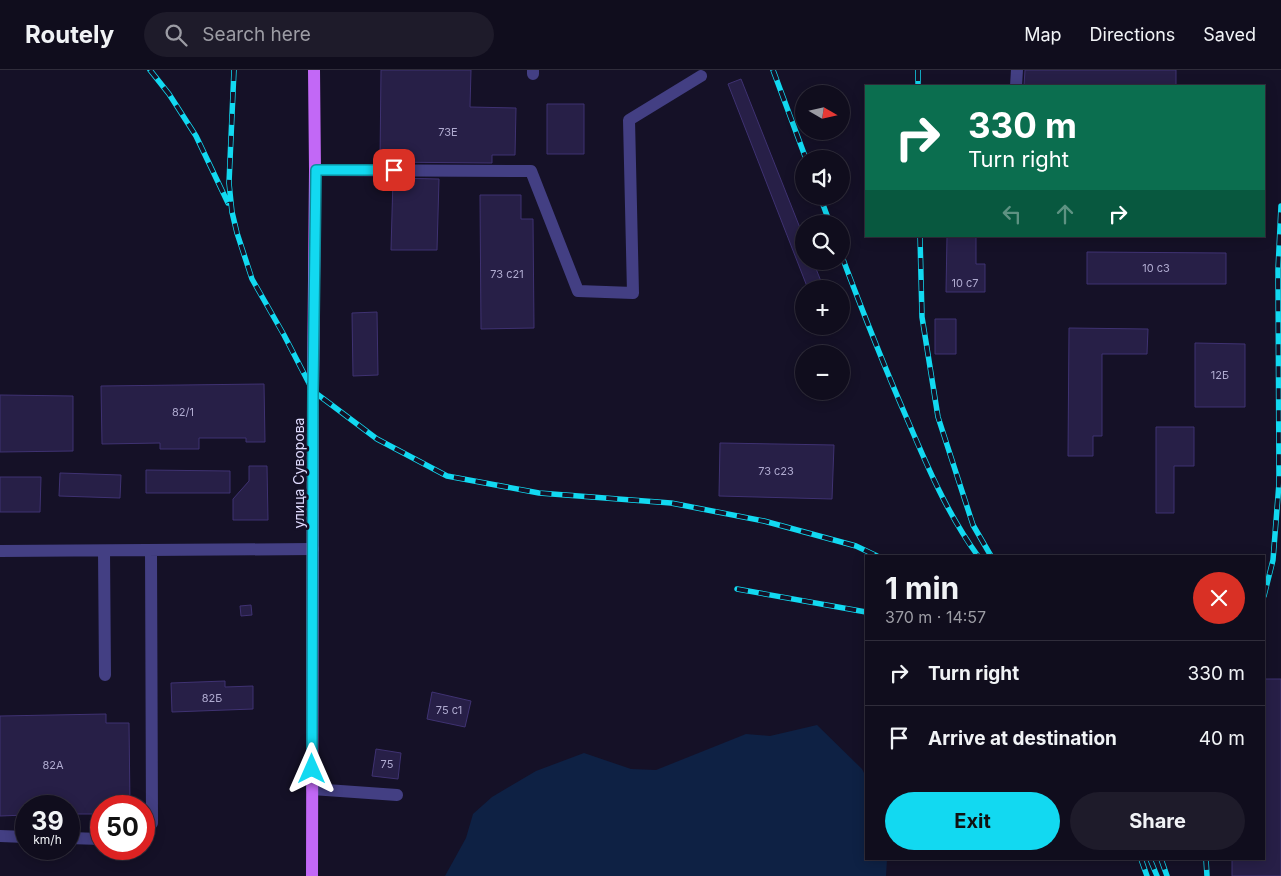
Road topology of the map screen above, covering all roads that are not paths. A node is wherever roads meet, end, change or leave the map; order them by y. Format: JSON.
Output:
{"nodes":[{"id":1,"x":314,"y":70,"type":"edge"},
{"id":2,"x":1017,"y":70,"type":"edge"},
{"id":3,"x":701,"y":76,"type":"dead end"},
{"id":4,"x":1016,"y":85,"type":"edge"},
{"id":5,"x":316,"y":170,"type":"junction"},
{"id":6,"x":313,"y":549,"type":"junction"},
{"id":7,"x":152,"y":550,"type":"junction"},
{"id":8,"x":0,"y":551,"type":"edge"},
{"id":9,"x":104,"y":551,"type":"junction"},
{"id":10,"x":105,"y":675,"type":"dead end"},
{"id":11,"x":312,"y":789,"type":"junction"},
{"id":12,"x":152,"y":795,"type":"edge"},
{"id":13,"x":397,"y":795,"type":"dead end"},
{"id":14,"x":0,"y":836,"type":"edge"},
{"id":15,"x":15,"y":837,"type":"edge"},
{"id":16,"x":312,"y":876,"type":"edge"}],
"edges":[{"from":1,"to":5,"type":"main road","name":"улица Суворова"},
{"from":2,"to":4,"type":"lane"},
{"from":3,"to":5,"type":"lane"},
{"from":5,"to":6,"type":"main road","name":"улица Суворова"},
{"from":6,"to":7,"type":"lane"},
{"from":6,"to":11,"type":"main road","name":"улица Суворова"},
{"from":7,"to":9,"type":"lane"},
{"from":7,"to":12,"type":"lane"},
{"from":8,"to":9,"type":"lane"},
{"from":9,"to":10,"type":"lane"},
{"from":11,"to":13,"type":"lane"},
{"from":11,"to":16,"type":"main road","name":"улица Суворова"},
{"from":14,"to":15,"type":"lane"}]}
